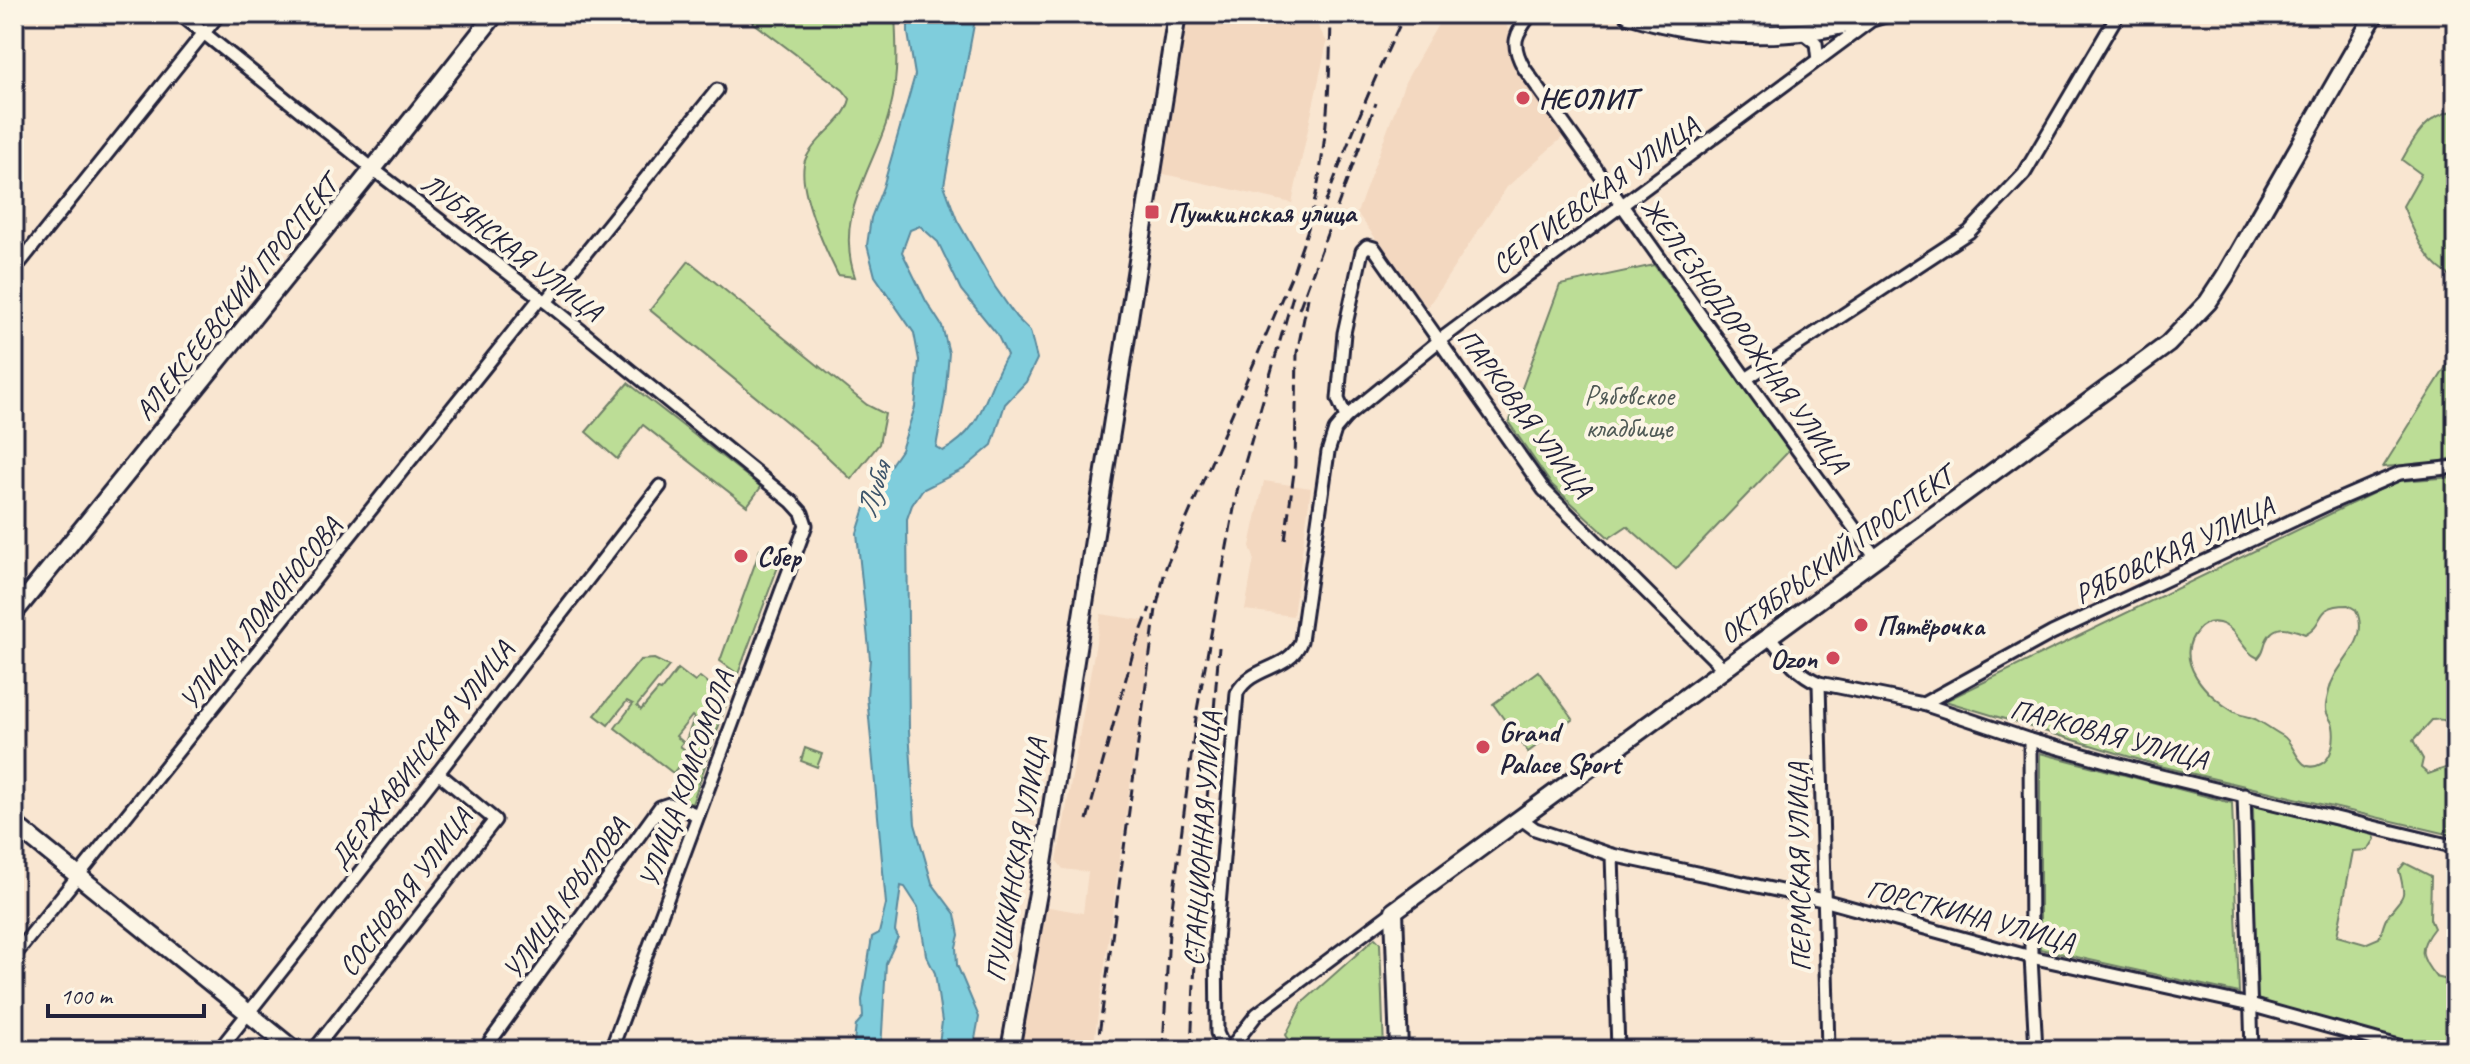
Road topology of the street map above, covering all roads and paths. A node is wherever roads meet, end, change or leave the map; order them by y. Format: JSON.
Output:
{"nodes":[{"id":1,"x":180,"y":14,"type":"edge"},
{"id":2,"x":219,"y":14,"type":"edge"},
{"id":3,"x":495,"y":14,"type":"edge"},
{"id":4,"x":1177,"y":14,"type":"edge"},
{"id":5,"x":1628,"y":14,"type":"edge"},
{"id":6,"x":1696,"y":14,"type":"edge"},
{"id":7,"x":2118,"y":14,"type":"edge"},
{"id":8,"x":2375,"y":14,"type":"edge"},
{"id":9,"x":1880,"y":15,"type":"edge"},
{"id":10,"x":1530,"y":16,"type":"edge"},
{"id":11,"x":1807,"y":21,"type":"edge"},
{"id":12,"x":204,"y":33,"type":"junction"},
{"id":13,"x":1818,"y":60,"type":"junction"},
{"id":14,"x":717,"y":90,"type":"dead end"},
{"id":15,"x":373,"y":169,"type":"junction"},
{"id":16,"x":1620,"y":205,"type":"junction"},
{"id":17,"x":14,"y":270,"type":"edge"},
{"id":18,"x":543,"y":300,"type":"junction"},
{"id":19,"x":1440,"y":340,"type":"junction"},
{"id":20,"x":1746,"y":379,"type":"junction"},
{"id":21,"x":1346,"y":417,"type":"junction"},
{"id":22,"x":2456,"y":467,"type":"edge"},
{"id":23,"x":660,"y":486,"type":"dead end"},
{"id":24,"x":806,"y":525,"type":"joint"},
{"id":25,"x":1876,"y":558,"type":"junction"},
{"id":26,"x":14,"y":613,"type":"edge"},
{"id":27,"x":1769,"y":636,"type":"junction"},
{"id":28,"x":1724,"y":669,"type":"junction"},
{"id":29,"x":1819,"y":683,"type":"junction"},
{"id":30,"x":1923,"y":704,"type":"junction"},
{"id":31,"x":2030,"y":740,"type":"junction"},
{"id":32,"x":438,"y":773,"type":"junction"},
{"id":33,"x":2244,"y":795,"type":"junction"},
{"id":34,"x":698,"y":815,"type":"junction"},
{"id":35,"x":1520,"y":818,"type":"junction"},
{"id":36,"x":14,"y":824,"type":"edge"},
{"id":37,"x":2456,"y":847,"type":"edge"},
{"id":38,"x":1612,"y":855,"type":"junction"},
{"id":39,"x":78,"y":877,"type":"junction"},
{"id":40,"x":1823,"y":900,"type":"junction"},
{"id":41,"x":1394,"y":911,"type":"junction"},
{"id":42,"x":14,"y":956,"type":"edge"},
{"id":43,"x":2031,"y":957,"type":"junction"},
{"id":44,"x":2250,"y":1005,"type":"junction"},
{"id":45,"x":248,"y":1013,"type":"junction"},
{"id":46,"x":219,"y":1050,"type":"edge"},
{"id":47,"x":294,"y":1050,"type":"edge"},
{"id":48,"x":314,"y":1050,"type":"edge"},
{"id":49,"x":484,"y":1050,"type":"edge"},
{"id":50,"x":611,"y":1050,"type":"edge"},
{"id":51,"x":1010,"y":1050,"type":"edge"},
{"id":52,"x":1227,"y":1050,"type":"edge"},
{"id":53,"x":1399,"y":1050,"type":"edge"},
{"id":54,"x":1618,"y":1050,"type":"edge"},
{"id":55,"x":1828,"y":1050,"type":"edge"},
{"id":56,"x":2036,"y":1050,"type":"edge"},
{"id":57,"x":2252,"y":1050,"type":"edge"},
{"id":58,"x":2413,"y":1050,"type":"edge"}],
"edges":[{"from":1,"to":12,"type":"street","name":"ЛУБЯНСКАЯ УЛИЦА"},
{"from":2,"to":12,"type":"street"},
{"from":3,"to":15,"type":"street","name":"АЛЕКСЕЕВСКИЙ ПРОСПЕКТ"},
{"from":4,"to":51,"type":"street","name":"ПУШКИНСКАЯ УЛИЦА"},
{"from":5,"to":11,"type":"street"},
{"from":6,"to":11,"type":"street"},
{"from":7,"to":20,"type":"street"},
{"from":8,"to":25,"type":"street","name":"ОКТЯБРЬСКИЙ ПРОСПЕКТ"},
{"from":9,"to":11,"type":"street"},
{"from":9,"to":13,"type":"street","name":"СЕРГИЕВСКАЯ УЛИЦА"},
{"from":10,"to":16,"type":"street","name":"ЖЕЛЕЗНОДОРОЖНАЯ УЛИЦА"},
{"from":11,"to":13,"type":"street"},
{"from":12,"to":15,"type":"street","name":"ЛУБЯНСКАЯ УЛИЦА"},
{"from":12,"to":17,"type":"street"},
{"from":13,"to":16,"type":"street","name":"СЕРГИЕВСКАЯ УЛИЦА"},
{"from":14,"to":18,"type":"street","name":"УЛИЦА ЛОМОНОСОВА"},
{"from":15,"to":18,"type":"street","name":"ЛУБЯНСКАЯ УЛИЦА"},
{"from":15,"to":26,"type":"street","name":"АЛЕКСЕЕВСКИЙ ПРОСПЕКТ"},
{"from":16,"to":19,"type":"street","name":"СЕРГИЕВСКАЯ УЛИЦА"},
{"from":16,"to":20,"type":"street","name":"ЖЕЛЕЗНОДОРОЖНАЯ УЛИЦА"},
{"from":18,"to":24,"type":"street","name":"ЛУБЯНСКАЯ УЛИЦА"},
{"from":18,"to":39,"type":"street","name":"УЛИЦА ЛОМОНОСОВА"},
{"from":19,"to":21,"type":"street","name":"СЕРГИЕВСКАЯ УЛИЦА"},
{"from":19,"to":21,"type":"street","name":"ПАРКОВАЯ УЛИЦА"},
{"from":19,"to":28,"type":"street","name":"ПАРКОВАЯ УЛИЦА"},
{"from":20,"to":25,"type":"street","name":"ЖЕЛЕЗНОДОРОЖНАЯ УЛИЦА"},
{"from":21,"to":52,"type":"street","name":"СТАНЦИОННАЯ УЛИЦА"},
{"from":22,"to":30,"type":"street","name":"РЯБОВСКАЯ УЛИЦА"},
{"from":23,"to":32,"type":"street","name":"ДЕРЖАВИНСКАЯ УЛИЦА"},
{"from":24,"to":34,"type":"street","name":"УЛИЦА КОМСОМОЛА"},
{"from":25,"to":27,"type":"street","name":"ОКТЯБРЬСКИЙ ПРОСПЕКТ"},
{"from":27,"to":28,"type":"street","name":"ОКТЯБРЬСКИЙ ПРОСПЕКТ"},
{"from":27,"to":29,"type":"street","name":"ПАРКОВАЯ УЛИЦА"},
{"from":28,"to":35,"type":"street","name":"ОКТЯБРЬСКИЙ ПРОСПЕКТ"},
{"from":29,"to":30,"type":"street","name":"ПАРКОВАЯ УЛИЦА"},
{"from":29,"to":40,"type":"street","name":"ПЕРМСКАЯ УЛИЦА"},
{"from":30,"to":31,"type":"street","name":"ПАРКОВАЯ УЛИЦА"},
{"from":31,"to":33,"type":"street","name":"ПАРКОВАЯ УЛИЦА"},
{"from":31,"to":43,"type":"street"},
{"from":32,"to":45,"type":"street","name":"ДЕРЖАВИНСКАЯ УЛИЦА"},
{"from":32,"to":48,"type":"street","name":"СОСНОВАЯ УЛИЦА"},
{"from":33,"to":37,"type":"street","name":"ПАРКОВАЯ УЛИЦА"},
{"from":33,"to":44,"type":"street"},
{"from":34,"to":49,"type":"street","name":"УЛИЦА КРЫЛОВА"},
{"from":34,"to":50,"type":"street","name":"УЛИЦА КОМСОМОЛА"},
{"from":35,"to":38,"type":"street","name":"ГОРСТКИНА УЛИЦА"},
{"from":35,"to":41,"type":"street","name":"ОКТЯБРЬСКИЙ ПРОСПЕКТ"},
{"from":36,"to":39,"type":"street"},
{"from":38,"to":40,"type":"street","name":"ГОРСТКИНА УЛИЦА"},
{"from":38,"to":54,"type":"street"},
{"from":39,"to":42,"type":"street","name":"УЛИЦА ЛОМОНОСОВА"},
{"from":39,"to":45,"type":"street"},
{"from":40,"to":43,"type":"street","name":"ГОРСТКИНА УЛИЦА"},
{"from":40,"to":55,"type":"street","name":"ПЕРМСКАЯ УЛИЦА"},
{"from":41,"to":52,"type":"street","name":"ОКТЯБРЬСКИЙ ПРОСПЕКТ"},
{"from":41,"to":53,"type":"street"},
{"from":43,"to":44,"type":"street","name":"ГОРСТКИНА УЛИЦА"},
{"from":43,"to":56,"type":"street"},
{"from":44,"to":57,"type":"street"},
{"from":44,"to":58,"type":"street","name":"ГОРСТКИНА УЛИЦА"},
{"from":45,"to":46,"type":"street","name":"ДЕРЖАВИНСКАЯ УЛИЦА"},
{"from":45,"to":47,"type":"street"}]}
